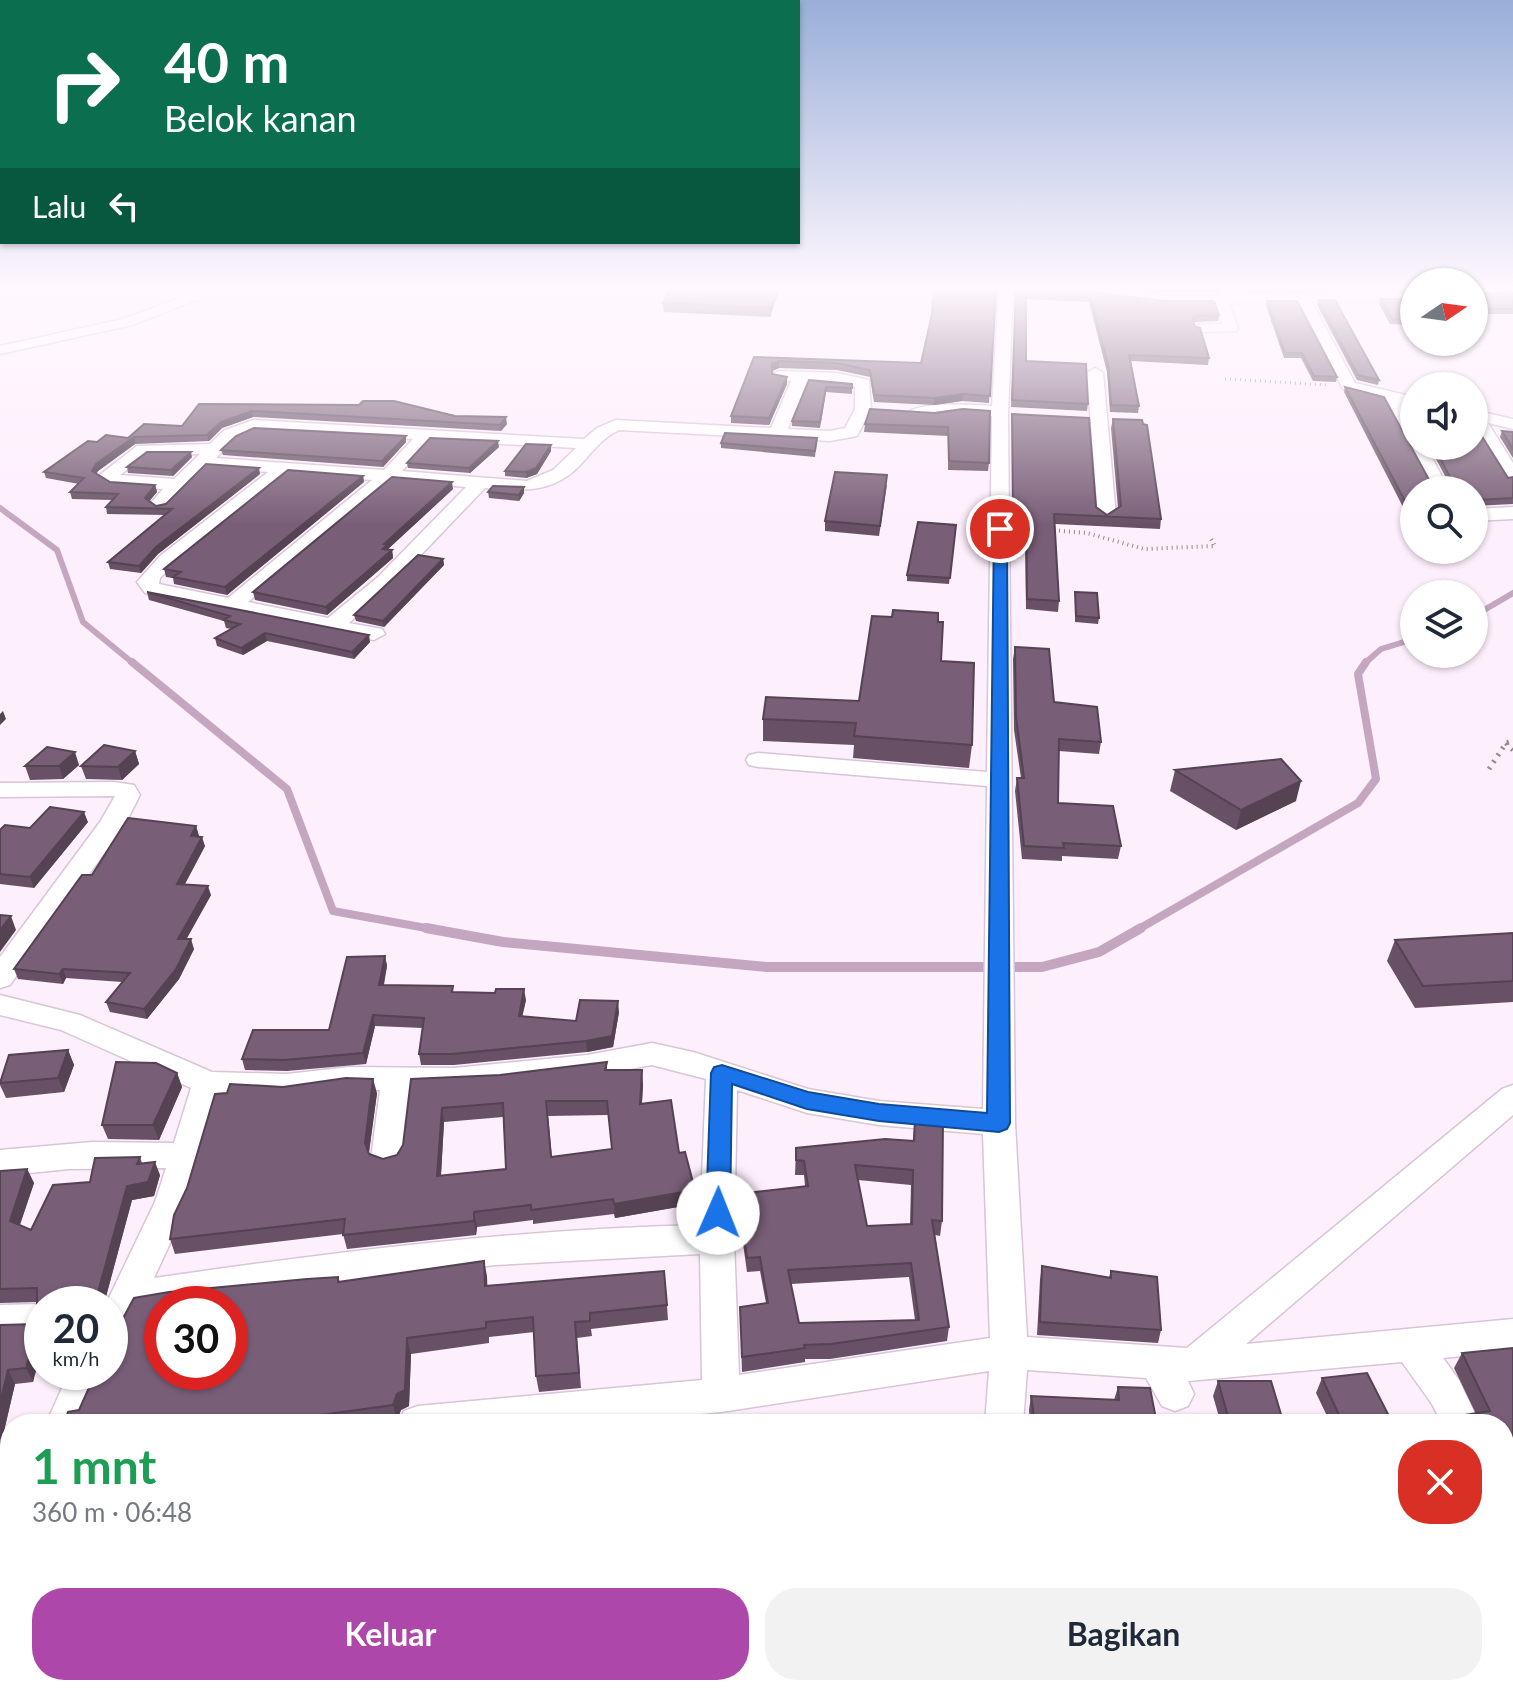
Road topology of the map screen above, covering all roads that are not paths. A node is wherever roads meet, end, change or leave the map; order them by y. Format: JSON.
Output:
{"nodes":[{"id":1,"x":1005,"y":367,"type":"edge"},
{"id":2,"x":1339,"y":367,"type":"edge"},
{"id":3,"x":1095,"y":373,"type":"dead end"},
{"id":4,"x":779,"y":376,"type":"edge"},
{"id":5,"x":801,"y":377,"type":"junction"},
{"id":6,"x":1392,"y":398,"type":"junction"},
{"id":7,"x":1400,"y":399,"type":"edge"},
{"id":8,"x":880,"y":405,"type":"junction"},
{"id":9,"x":1004,"y":413,"type":"junction"},
{"id":10,"x":1400,"y":414,"type":"edge"},
{"id":11,"x":1488,"y":418,"type":"edge"},
{"id":12,"x":1513,"y":424,"type":"edge"},
{"id":13,"x":777,"y":434,"type":"junction"},
{"id":14,"x":424,"y":436,"type":"junction"},
{"id":15,"x":1488,"y":437,"type":"edge"},
{"id":16,"x":589,"y":444,"type":"junction"},
{"id":17,"x":207,"y":456,"type":"junction"},
{"id":18,"x":283,"y":469,"type":"junction"},
{"id":19,"x":391,"y":476,"type":"junction"},
{"id":20,"x":1513,"y":477,"type":"edge"},
{"id":21,"x":481,"y":482,"type":"junction"},
{"id":22,"x":176,"y":485,"type":"junction"},
{"id":23,"x":159,"y":504,"type":"edge"},
{"id":24,"x":1513,"y":513,"type":"edge"},
{"id":25,"x":1488,"y":514,"type":"edge"},
{"id":26,"x":1107,"y":516,"type":"edge"},
{"id":27,"x":232,"y":605,"type":"junction"},
{"id":28,"x":332,"y":626,"type":"junction"},
{"id":29,"x":374,"y":634,"type":"dead end"},
{"id":30,"x":758,"y":760,"type":"dead end"},
{"id":31,"x":999,"y":780,"type":"junction"},
{"id":32,"x":0,"y":790,"type":"edge"},
{"id":33,"x":0,"y":978,"type":"edge"},
{"id":34,"x":0,"y":1005,"type":"edge"},
{"id":35,"x":722,"y":1073,"type":"junction"},
{"id":36,"x":397,"y":1078,"type":"junction"},
{"id":37,"x":208,"y":1083,"type":"junction"},
{"id":38,"x":1513,"y":1097,"type":"edge"},
{"id":39,"x":999,"y":1123,"type":"junction"},
{"id":40,"x":185,"y":1156,"type":"junction"},
{"id":41,"x":387,"y":1158,"type":"edge"},
{"id":42,"x":0,"y":1163,"type":"edge"},
{"id":43,"x":717,"y":1239,"type":"junction"},
{"id":44,"x":128,"y":1294,"type":"edge"},
{"id":45,"x":128,"y":1314,"type":"edge"},
{"id":46,"x":24,"y":1320,"type":"edge"},
{"id":47,"x":0,"y":1321,"type":"edge"},
{"id":48,"x":1513,"y":1335,"type":"edge"},
{"id":49,"x":1412,"y":1346,"type":"junction"},
{"id":50,"x":1009,"y":1352,"type":"junction"},
{"id":51,"x":1176,"y":1374,"type":"junction"},
{"id":52,"x":80,"y":1390,"type":"edge"},
{"id":53,"x":721,"y":1395,"type":"junction"},
{"id":54,"x":69,"y":1414,"type":"edge"},
{"id":55,"x":522,"y":1414,"type":"edge"},
{"id":56,"x":1005,"y":1414,"type":"edge"},
{"id":57,"x":1456,"y":1414,"type":"edge"}],
"edges":[{"from":1,"to":9,"type":"street"},
{"from":2,"to":6,"type":"street"},
{"from":3,"to":26,"type":"street"},
{"from":4,"to":5,"type":"street"},
{"from":5,"to":8,"type":"street"},
{"from":5,"to":13,"type":"street"},
{"from":6,"to":7,"type":"street"},
{"from":6,"to":10,"type":"street"},
{"from":8,"to":9,"type":"street"},
{"from":8,"to":13,"type":"street"},
{"from":9,"to":31,"type":"street"},
{"from":11,"to":12,"type":"street"},
{"from":13,"to":16,"type":"street"},
{"from":14,"to":16,"type":"street"},
{"from":14,"to":17,"type":"street"},
{"from":14,"to":19,"type":"street"},
{"from":15,"to":20,"type":"street"},
{"from":16,"to":21,"type":"street"},
{"from":17,"to":18,"type":"street"},
{"from":17,"to":22,"type":"street"},
{"from":17,"to":22,"type":"street"},
{"from":18,"to":19,"type":"street"},
{"from":18,"to":27,"type":"street"},
{"from":19,"to":21,"type":"street"},
{"from":19,"to":27,"type":"street"},
{"from":21,"to":28,"type":"street"},
{"from":22,"to":23,"type":"street"},
{"from":24,"to":25,"type":"street"},
{"from":27,"to":28,"type":"street"},
{"from":28,"to":29,"type":"street"},
{"from":30,"to":31,"type":"street"},
{"from":31,"to":39,"type":"street"},
{"from":32,"to":33,"type":"street"},
{"from":34,"to":37,"type":"street"},
{"from":35,"to":36,"type":"street"},
{"from":35,"to":39,"type":"street"},
{"from":35,"to":43,"type":"street"},
{"from":36,"to":37,"type":"street"},
{"from":36,"to":41,"type":"street"},
{"from":37,"to":40,"type":"street"},
{"from":38,"to":51,"type":"street"},
{"from":39,"to":50,"type":"street"},
{"from":40,"to":42,"type":"street"},
{"from":40,"to":44,"type":"street"},
{"from":43,"to":45,"type":"street"},
{"from":43,"to":53,"type":"street"},
{"from":46,"to":47,"type":"street"},
{"from":48,"to":49,"type":"street"},
{"from":49,"to":51,"type":"street"},
{"from":49,"to":57,"type":"street"},
{"from":50,"to":51,"type":"street"},
{"from":50,"to":53,"type":"street"},
{"from":50,"to":56,"type":"street"},
{"from":52,"to":54,"type":"street"},
{"from":53,"to":55,"type":"street"}]}
